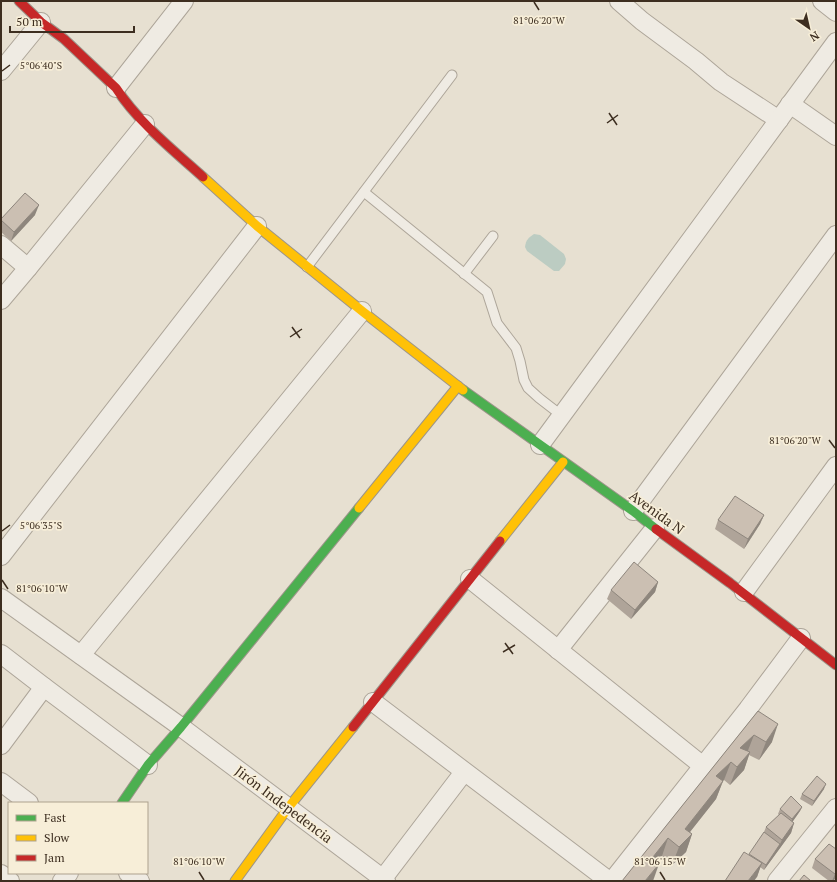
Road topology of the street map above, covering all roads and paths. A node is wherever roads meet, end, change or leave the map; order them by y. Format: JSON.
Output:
{"nodes":[{"id":1,"x":19,"y":1,"type":"edge"},
{"id":2,"x":184,"y":1,"type":"edge"},
{"id":3,"x":619,"y":1,"type":"edge"},
{"id":4,"x":822,"y":1,"type":"edge"},
{"id":5,"x":836,"y":12,"type":"edge"},
{"id":6,"x":41,"y":22,"type":"junction"},
{"id":7,"x":836,"y":42,"type":"edge"},
{"id":8,"x":1,"y":71,"type":"edge"},
{"id":9,"x":452,"y":75,"type":"dead end"},
{"id":10,"x":116,"y":88,"type":"junction"},
{"id":11,"x":790,"y":104,"type":"junction"},
{"id":12,"x":779,"y":120,"type":"junction"},
{"id":13,"x":145,"y":124,"type":"junction"},
{"id":14,"x":836,"y":136,"type":"edge"},
{"id":15,"x":364,"y":192,"type":"junction"},
{"id":16,"x":257,"y":226,"type":"junction"},
{"id":17,"x":836,"y":235,"type":"edge"},
{"id":18,"x":493,"y":236,"type":"dead end"},
{"id":19,"x":1,"y":245,"type":"edge"},
{"id":20,"x":307,"y":267,"type":"junction"},
{"id":21,"x":28,"y":268,"type":"junction"},
{"id":22,"x":464,"y":274,"type":"junction"},
{"id":23,"x":1,"y":300,"type":"edge"},
{"id":24,"x":362,"y":311,"type":"junction"},
{"id":25,"x":458,"y":386,"type":"junction"},
{"id":26,"x":561,"y":416,"type":"junction"},
{"id":27,"x":540,"y":445,"type":"junction"},
{"id":28,"x":563,"y":462,"type":"junction"},
{"id":29,"x":836,"y":466,"type":"edge"},
{"id":30,"x":633,"y":511,"type":"junction"},
{"id":31,"x":655,"y":528,"type":"junction"},
{"id":32,"x":1,"y":556,"type":"edge"},
{"id":33,"x":470,"y":579,"type":"junction"},
{"id":34,"x":744,"y":592,"type":"junction"},
{"id":35,"x":1,"y":598,"type":"edge"},
{"id":36,"x":801,"y":638,"type":"junction"},
{"id":37,"x":558,"y":650,"type":"junction"},
{"id":38,"x":1,"y":654,"type":"edge"},
{"id":39,"x":81,"y":655,"type":"junction"},
{"id":40,"x":836,"y":665,"type":"edge"},
{"id":41,"x":44,"y":687,"type":"junction"},
{"id":42,"x":373,"y":702,"type":"junction"},
{"id":43,"x":181,"y":727,"type":"junction"},
{"id":44,"x":1,"y":745,"type":"edge"},
{"id":45,"x":148,"y":765,"type":"junction"},
{"id":46,"x":703,"y":766,"type":"junction"},
{"id":47,"x":464,"y":772,"type":"junction"},
{"id":48,"x":1,"y":782,"type":"edge"},
{"id":49,"x":28,"y":802,"type":"edge"},
{"id":50,"x":123,"y":802,"type":"edge"},
{"id":51,"x":288,"y":808,"type":"junction"},
{"id":52,"x":836,"y":808,"type":"edge"},
{"id":53,"x":1,"y":874,"type":"edge"},
{"id":54,"x":130,"y":874,"type":"edge"},
{"id":55,"x":384,"y":880,"type":"edge"},
{"id":56,"x":10,"y":881,"type":"edge"},
{"id":57,"x":140,"y":881,"type":"edge"},
{"id":58,"x":235,"y":881,"type":"edge"},
{"id":59,"x":608,"y":881,"type":"edge"},
{"id":60,"x":612,"y":881,"type":"edge"},
{"id":61,"x":777,"y":881,"type":"edge"}],
"edges":[{"from":1,"to":6,"type":"street","name":"Avenida N"},
{"from":2,"to":10,"type":"street"},
{"from":3,"to":12,"type":"street"},
{"from":4,"to":5,"type":"street"},
{"from":6,"to":8,"type":"street"},
{"from":6,"to":10,"type":"street","name":"Avenida N"},
{"from":7,"to":11,"type":"street"},
{"from":9,"to":15,"type":"lane"},
{"from":10,"to":13,"type":"street","name":"Avenida N"},
{"from":11,"to":12,"type":"street"},
{"from":11,"to":14,"type":"street"},
{"from":12,"to":26,"type":"street"},
{"from":13,"to":16,"type":"street","name":"Avenida N"},
{"from":13,"to":21,"type":"street"},
{"from":15,"to":20,"type":"lane"},
{"from":15,"to":22,"type":"lane"},
{"from":16,"to":20,"type":"street","name":"Avenida N"},
{"from":16,"to":32,"type":"street"},
{"from":17,"to":30,"type":"street"},
{"from":18,"to":22,"type":"lane"},
{"from":19,"to":21,"type":"street"},
{"from":20,"to":24,"type":"street","name":"Avenida N"},
{"from":21,"to":23,"type":"street"},
{"from":22,"to":26,"type":"lane"},
{"from":24,"to":25,"type":"street","name":"Avenida N"},
{"from":24,"to":39,"type":"street"},
{"from":25,"to":27,"type":"street","name":"Avenida N"},
{"from":25,"to":43,"type":"street"},
{"from":26,"to":27,"type":"street"},
{"from":27,"to":28,"type":"street","name":"Avenida N"},
{"from":28,"to":30,"type":"street","name":"Avenida N"},
{"from":28,"to":33,"type":"street"},
{"from":29,"to":34,"type":"street"},
{"from":30,"to":31,"type":"street","name":"Avenida N"},
{"from":31,"to":34,"type":"street","name":"Avenida N"},
{"from":31,"to":37,"type":"street"},
{"from":33,"to":37,"type":"street"},
{"from":33,"to":42,"type":"street"},
{"from":34,"to":36,"type":"street","name":"Avenida N"},
{"from":35,"to":39,"type":"street","name":"Jirón Indepedencia"},
{"from":36,"to":40,"type":"street","name":"Avenida N"},
{"from":36,"to":46,"type":"street"},
{"from":37,"to":46,"type":"street"},
{"from":38,"to":41,"type":"street"},
{"from":39,"to":43,"type":"street","name":"Jirón Indepedencia"},
{"from":41,"to":44,"type":"street"},
{"from":41,"to":45,"type":"street"},
{"from":42,"to":47,"type":"street"},
{"from":42,"to":51,"type":"street"},
{"from":43,"to":45,"type":"street"},
{"from":43,"to":51,"type":"street","name":"Jirón Indepedencia"},
{"from":45,"to":50,"type":"street"},
{"from":46,"to":60,"type":"street"},
{"from":47,"to":55,"type":"street"},
{"from":47,"to":59,"type":"street"},
{"from":48,"to":49,"type":"street"},
{"from":51,"to":55,"type":"street","name":"Jirón Indepedencia"},
{"from":51,"to":58,"type":"street"},
{"from":52,"to":61,"type":"street"},
{"from":53,"to":56,"type":"street"},
{"from":54,"to":57,"type":"street"}]}
